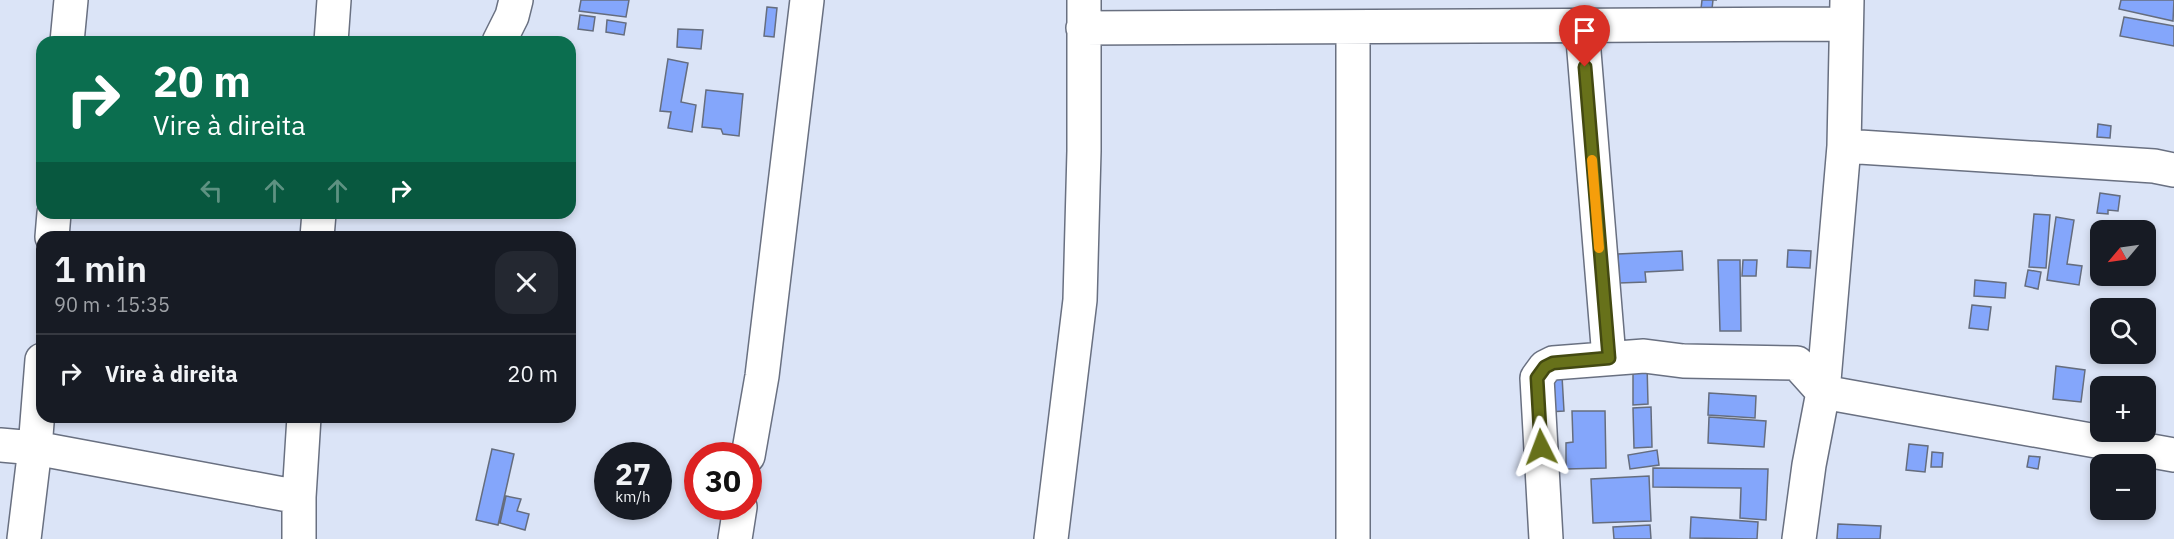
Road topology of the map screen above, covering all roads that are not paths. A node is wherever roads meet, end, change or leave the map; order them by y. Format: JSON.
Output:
{"nodes":[{"id":1,"x":70,"y":0,"type":"edge"},
{"id":2,"x":334,"y":0,"type":"edge"},
{"id":3,"x":516,"y":0,"type":"edge"},
{"id":4,"x":807,"y":0,"type":"edge"},
{"id":5,"x":1847,"y":12,"type":"edge"},
{"id":6,"x":1083,"y":14,"type":"edge"},
{"id":7,"x":1353,"y":27,"type":"junction"},
{"id":8,"x":1582,"y":27,"type":"junction"},
{"id":9,"x":67,"y":36,"type":"edge"},
{"id":10,"x":331,"y":36,"type":"edge"},
{"id":11,"x":502,"y":36,"type":"edge"},
{"id":12,"x":1844,"y":146,"type":"junction"},
{"id":13,"x":2174,"y":170,"type":"edge"},
{"id":14,"x":1609,"y":358,"type":"junction"},
{"id":15,"x":1822,"y":392,"type":"junction"},
{"id":16,"x":37,"y":423,"type":"edge"},
{"id":17,"x":304,"y":423,"type":"edge"},
{"id":18,"x":750,"y":442,"type":"edge"},
{"id":19,"x":0,"y":446,"type":"edge"},
{"id":20,"x":35,"y":448,"type":"junction"},
{"id":21,"x":2174,"y":455,"type":"edge"},
{"id":22,"x":299,"y":497,"type":"junction"},
{"id":23,"x":738,"y":520,"type":"edge"},
{"id":24,"x":24,"y":539,"type":"edge"},
{"id":25,"x":299,"y":539,"type":"edge"},
{"id":26,"x":735,"y":539,"type":"edge"},
{"id":27,"x":1051,"y":539,"type":"edge"},
{"id":28,"x":1353,"y":539,"type":"edge"},
{"id":29,"x":1546,"y":539,"type":"edge"},
{"id":30,"x":1799,"y":539,"type":"edge"}],
"edges":[{"from":1,"to":9,"type":"street"},
{"from":2,"to":10,"type":"street"},
{"from":3,"to":11,"type":"street"},
{"from":4,"to":18,"type":"street"},
{"from":5,"to":8,"type":"street"},
{"from":5,"to":12,"type":"street"},
{"from":6,"to":7,"type":"street"},
{"from":6,"to":27,"type":"street"},
{"from":7,"to":8,"type":"street"},
{"from":7,"to":28,"type":"street"},
{"from":8,"to":14,"type":"street"},
{"from":12,"to":13,"type":"street"},
{"from":12,"to":15,"type":"street"},
{"from":14,"to":15,"type":"street"},
{"from":14,"to":29,"type":"street"},
{"from":15,"to":21,"type":"street"},
{"from":15,"to":30,"type":"street"},
{"from":16,"to":20,"type":"street"},
{"from":17,"to":22,"type":"street"},
{"from":19,"to":20,"type":"street"},
{"from":20,"to":22,"type":"street"},
{"from":20,"to":24,"type":"street"},
{"from":22,"to":25,"type":"street"},
{"from":23,"to":26,"type":"street"}]}
